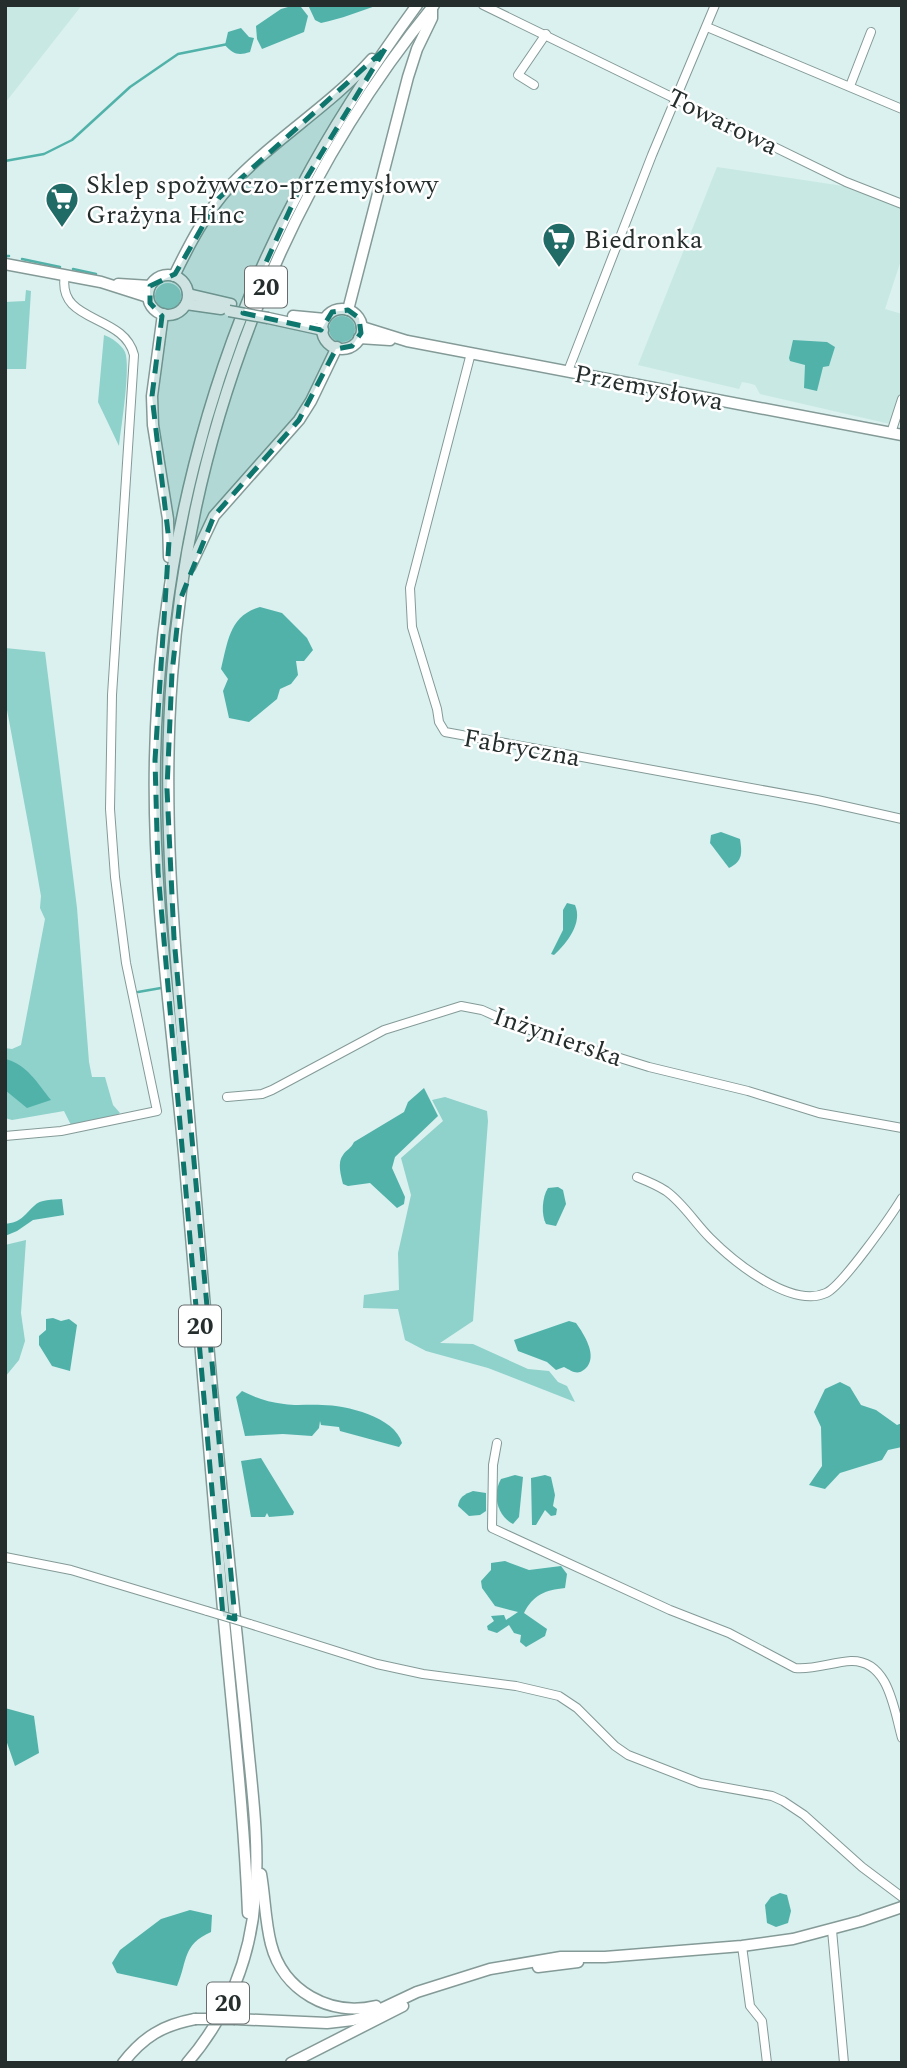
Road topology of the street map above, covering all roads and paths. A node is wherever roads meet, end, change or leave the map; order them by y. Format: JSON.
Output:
{"nodes":[{"id":1,"x":417,"y":5,"type":"edge"},
{"id":2,"x":483,"y":5,"type":"edge"},
{"id":3,"x":715,"y":5,"type":"edge"},
{"id":4,"x":433,"y":7,"type":"edge"},
{"id":5,"x":707,"y":27,"type":"junction"},
{"id":6,"x":871,"y":32,"type":"dead end"},
{"id":7,"x":545,"y":34,"type":"junction"},
{"id":8,"x":385,"y":49,"type":"junction"},
{"id":9,"x":534,"y":85,"type":"dead end"},
{"id":10,"x":850,"y":86,"type":"junction"},
{"id":11,"x":677,"y":99,"type":"junction"},
{"id":12,"x":902,"y":109,"type":"edge"},
{"id":13,"x":902,"y":204,"type":"edge"},
{"id":14,"x":5,"y":264,"type":"edge"},
{"id":15,"x":65,"y":275,"type":"junction"},
{"id":16,"x":174,"y":276,"type":"junction"},
{"id":17,"x":149,"y":292,"type":"junction"},
{"id":18,"x":187,"y":299,"type":"junction"},
{"id":19,"x":348,"y":310,"type":"junction"},
{"id":20,"x":163,"y":314,"type":"junction"},
{"id":21,"x":324,"y":325,"type":"junction"},
{"id":22,"x":360,"y":333,"type":"junction"},
{"id":23,"x":337,"y":347,"type":"junction"},
{"id":24,"x":471,"y":354,"type":"junction"},
{"id":25,"x":568,"y":372,"type":"junction"},
{"id":26,"x":902,"y":399,"type":"edge"},
{"id":27,"x":897,"y":434,"type":"edge"},
{"id":28,"x":180,"y":600,"type":"junction"},
{"id":29,"x":167,"y":601,"type":"junction"},
{"id":30,"x":902,"y":819,"type":"edge"},
{"id":31,"x":227,"y":1097,"type":"dead end"},
{"id":32,"x":902,"y":1128,"type":"edge"},
{"id":33,"x":5,"y":1136,"type":"edge"},
{"id":34,"x":637,"y":1177,"type":"dead end"},
{"id":35,"x":902,"y":1198,"type":"edge"},
{"id":36,"x":497,"y":1443,"type":"dead end"},
{"id":37,"x":5,"y":1557,"type":"edge"},
{"id":38,"x":902,"y":1738,"type":"edge"},
{"id":39,"x":255,"y":1833,"type":"junction"},
{"id":40,"x":902,"y":1897,"type":"edge"},
{"id":41,"x":902,"y":1907,"type":"edge"},
{"id":42,"x":832,"y":1930,"type":"junction"},
{"id":43,"x":249,"y":1934,"type":"junction"},
{"id":44,"x":742,"y":1946,"type":"junction"},
{"id":45,"x":594,"y":1958,"type":"junction"},
{"id":46,"x":390,"y":2005,"type":"junction"},
{"id":47,"x":123,"y":2063,"type":"edge"},
{"id":48,"x":187,"y":2063,"type":"edge"},
{"id":49,"x":291,"y":2063,"type":"edge"},
{"id":50,"x":767,"y":2063,"type":"edge"},
{"id":51,"x":844,"y":2063,"type":"edge"}],
"edges":[{"from":1,"to":8,"type":"main road","number":"20"},
{"from":2,"to":7,"type":"street","name":"Towarowa"},
{"from":3,"to":5,"type":"street"},
{"from":4,"to":19,"type":"main road"},
{"from":4,"to":28,"type":"main road","number":"20"},
{"from":5,"to":10,"type":"street"},
{"from":5,"to":11,"type":"street"},
{"from":6,"to":10,"type":"street"},
{"from":7,"to":9,"type":"street"},
{"from":7,"to":11,"type":"street","name":"Towarowa"},
{"from":8,"to":16,"type":"main road"},
{"from":8,"to":29,"type":"main road","number":"20"},
{"from":10,"to":12,"type":"street"},
{"from":11,"to":13,"type":"street","name":"Towarowa"},
{"from":11,"to":25,"type":"street"},
{"from":14,"to":15,"type":"main road"},
{"from":15,"to":17,"type":"main road"},
{"from":15,"to":33,"type":"street"},
{"from":16,"to":17,"type":"main road"},
{"from":16,"to":18,"type":"main road"},
{"from":17,"to":20,"type":"main road"},
{"from":18,"to":20,"type":"main road"},
{"from":18,"to":21,"type":"main road"},
{"from":19,"to":21,"type":"main road"},
{"from":19,"to":22,"type":"main road"},
{"from":20,"to":29,"type":"main road"},
{"from":21,"to":23,"type":"main road"},
{"from":22,"to":23,"type":"main road"},
{"from":22,"to":24,"type":"main road","name":"Przemysłowa"},
{"from":23,"to":28,"type":"main road"},
{"from":24,"to":25,"type":"main road","name":"Przemysłowa"},
{"from":24,"to":30,"type":"street","name":"Fabryczna"},
{"from":25,"to":27,"type":"main road","name":"Przemysłowa"},
{"from":26,"to":27,"type":"street","name":"Przemysłowa"},
{"from":28,"to":39,"type":"main road","number":"20"},
{"from":29,"to":43,"type":"main road","number":"20"},
{"from":31,"to":32,"type":"street","name":"Inżynierska"},
{"from":34,"to":35,"type":"street"},
{"from":36,"to":38,"type":"street"},
{"from":37,"to":40,"type":"street","bridge":true},
{"from":39,"to":43,"type":"main road","number":"20"},
{"from":39,"to":46,"type":"main road"},
{"from":41,"to":42,"type":"main road"},
{"from":42,"to":44,"type":"main road"},
{"from":42,"to":51,"type":"street"},
{"from":43,"to":48,"type":"main road","number":"20"},
{"from":44,"to":45,"type":"main road"},
{"from":44,"to":50,"type":"street"},
{"from":45,"to":46,"type":"main road"},
{"from":45,"to":49,"type":"main road"},
{"from":46,"to":47,"type":"main road","bridge":true}]}
